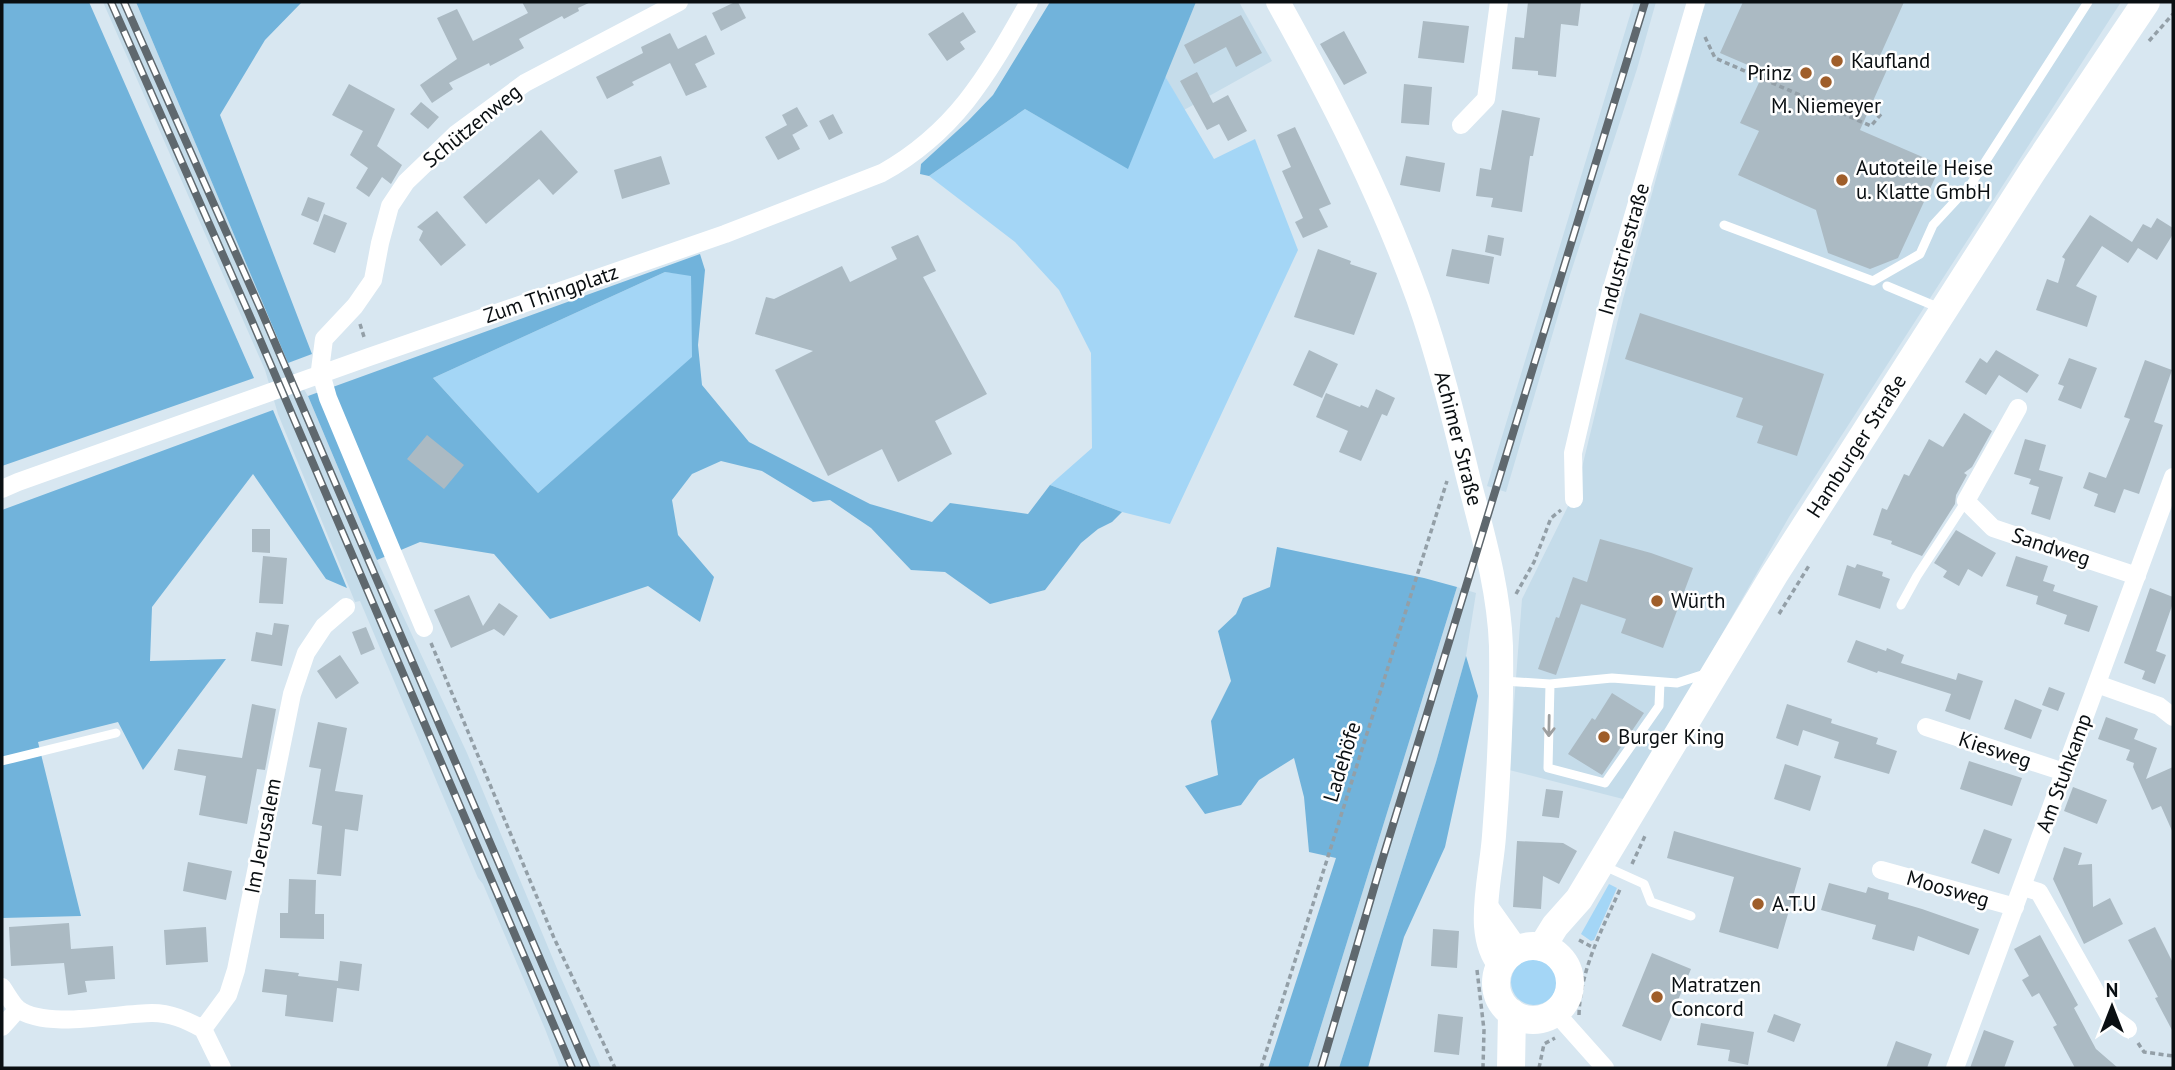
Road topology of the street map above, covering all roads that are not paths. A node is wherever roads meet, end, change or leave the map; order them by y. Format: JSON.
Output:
{"nodes":[{"id":1,"x":679,"y":2,"type":"edge"},
{"id":2,"x":1029,"y":2,"type":"edge"},
{"id":3,"x":1278,"y":2,"type":"edge"},
{"id":4,"x":1499,"y":2,"type":"edge"},
{"id":5,"x":1696,"y":2,"type":"edge"},
{"id":6,"x":2088,"y":2,"type":"edge"},
{"id":7,"x":2146,"y":2,"type":"edge"},
{"id":8,"x":1461,"y":125,"type":"dead end"},
{"id":9,"x":1724,"y":225,"type":"dead end"},
{"id":10,"x":1887,"y":286,"type":"dead end"},
{"id":11,"x":1943,"y":310,"type":"junction"},
{"id":12,"x":2018,"y":408,"type":"dead end"},
{"id":13,"x":2173,"y":481,"type":"edge"},
{"id":14,"x":2,"y":489,"type":"edge"},
{"id":15,"x":1574,"y":499,"type":"road end"},
{"id":16,"x":1966,"y":501,"type":"junction"},
{"id":17,"x":2137,"y":576,"type":"junction"},
{"id":18,"x":1902,"y":605,"type":"dead end"},
{"id":19,"x":346,"y":607,"type":"dead end"},
{"id":20,"x":424,"y":628,"type":"road end"},
{"id":21,"x":1502,"y":681,"type":"junction"},
{"id":22,"x":1660,"y":682,"type":"junction"},
{"id":23,"x":1550,"y":684,"type":"junction"},
{"id":24,"x":2097,"y":684,"type":"junction"},
{"id":25,"x":1688,"y":691,"type":"junction"},
{"id":26,"x":2173,"y":717,"type":"edge"},
{"id":27,"x":1926,"y":727,"type":"dead end"},
{"id":28,"x":116,"y":733,"type":"dead end"},
{"id":29,"x":2,"y":761,"type":"edge"},
{"id":30,"x":2064,"y":772,"type":"junction"},
{"id":31,"x":1613,"y":870,"type":"junction"},
{"id":32,"x":1881,"y":870,"type":"dead end"},
{"id":33,"x":2022,"y":887,"type":"junction"},
{"id":34,"x":2015,"y":908,"type":"junction"},
{"id":35,"x":1691,"y":916,"type":"dead end"},
{"id":36,"x":1529,"y":955,"type":"junction"},
{"id":37,"x":2,"y":987,"type":"edge"},
{"id":38,"x":18,"y":1009,"type":"junction"},
{"id":39,"x":2,"y":1027,"type":"edge"},
{"id":40,"x":1546,"y":1027,"type":"junction"},
{"id":41,"x":203,"y":1028,"type":"junction"},
{"id":42,"x":2128,"y":1029,"type":"road end"},
{"id":43,"x":222,"y":1068,"type":"edge"},
{"id":44,"x":1511,"y":1068,"type":"edge"},
{"id":45,"x":1518,"y":1068,"type":"edge"},
{"id":46,"x":1605,"y":1068,"type":"edge"},
{"id":47,"x":1955,"y":1068,"type":"edge"}],
"edges":[{"from":1,"to":20,"type":"street","name":"Schützenweg"},
{"from":2,"to":14,"type":"street","name":"Zum Thingplatz"},
{"from":3,"to":21,"type":"main road","name":"Achimer Straße"},
{"from":4,"to":8,"type":"street"},
{"from":5,"to":15,"type":"street","name":"Industriestraße"},
{"from":6,"to":9,"type":"lane"},
{"from":7,"to":11,"type":"main road","name":"Hamburger Straße"},
{"from":10,"to":11,"type":"lane"},
{"from":11,"to":25,"type":"main road","name":"Hamburger Straße"},
{"from":12,"to":16,"type":"street"},
{"from":13,"to":17,"type":"street","name":"Am Stuhkamp"},
{"from":16,"to":17,"type":"street","name":"Sandweg"},
{"from":16,"to":18,"type":"lane"},
{"from":17,"to":24,"type":"street","name":"Am Stuhkamp"},
{"from":19,"to":41,"type":"street","name":"Im Jerusalem"},
{"from":21,"to":23,"type":"lane"},
{"from":21,"to":36,"type":"main road","name":"Achimer Straße"},
{"from":22,"to":23,"type":"lane"},
{"from":23,"to":22,"type":"lane","one_way":true},
{"from":22,"to":25,"type":"lane"},
{"from":24,"to":26,"type":"street"},
{"from":24,"to":30,"type":"street","name":"Am Stuhkamp"},
{"from":25,"to":31,"type":"main road","name":"Hamburger Straße"},
{"from":27,"to":30,"type":"street","name":"Kiesweg"},
{"from":28,"to":29,"type":"lane"},
{"from":30,"to":33,"type":"street","name":"Am Stuhkamp"},
{"from":31,"to":35,"type":"lane"},
{"from":31,"to":36,"type":"main road","name":"Hamburger Straße"},
{"from":32,"to":34,"type":"street","name":"Moosweg"},
{"from":33,"to":34,"type":"street","name":"Am Stuhkamp"},
{"from":33,"to":42,"type":"street"},
{"from":34,"to":47,"type":"street","name":"Am Stuhkamp"},
{"from":36,"to":40,"type":"main road"},
{"from":36,"to":40,"type":"main road"},
{"from":37,"to":38,"type":"street"},
{"from":38,"to":39,"type":"street"},
{"from":38,"to":41,"type":"street"},
{"from":40,"to":44,"type":"main road"},
{"from":40,"to":45,"type":"main road"},
{"from":40,"to":46,"type":"street"},
{"from":41,"to":43,"type":"street"}]}
